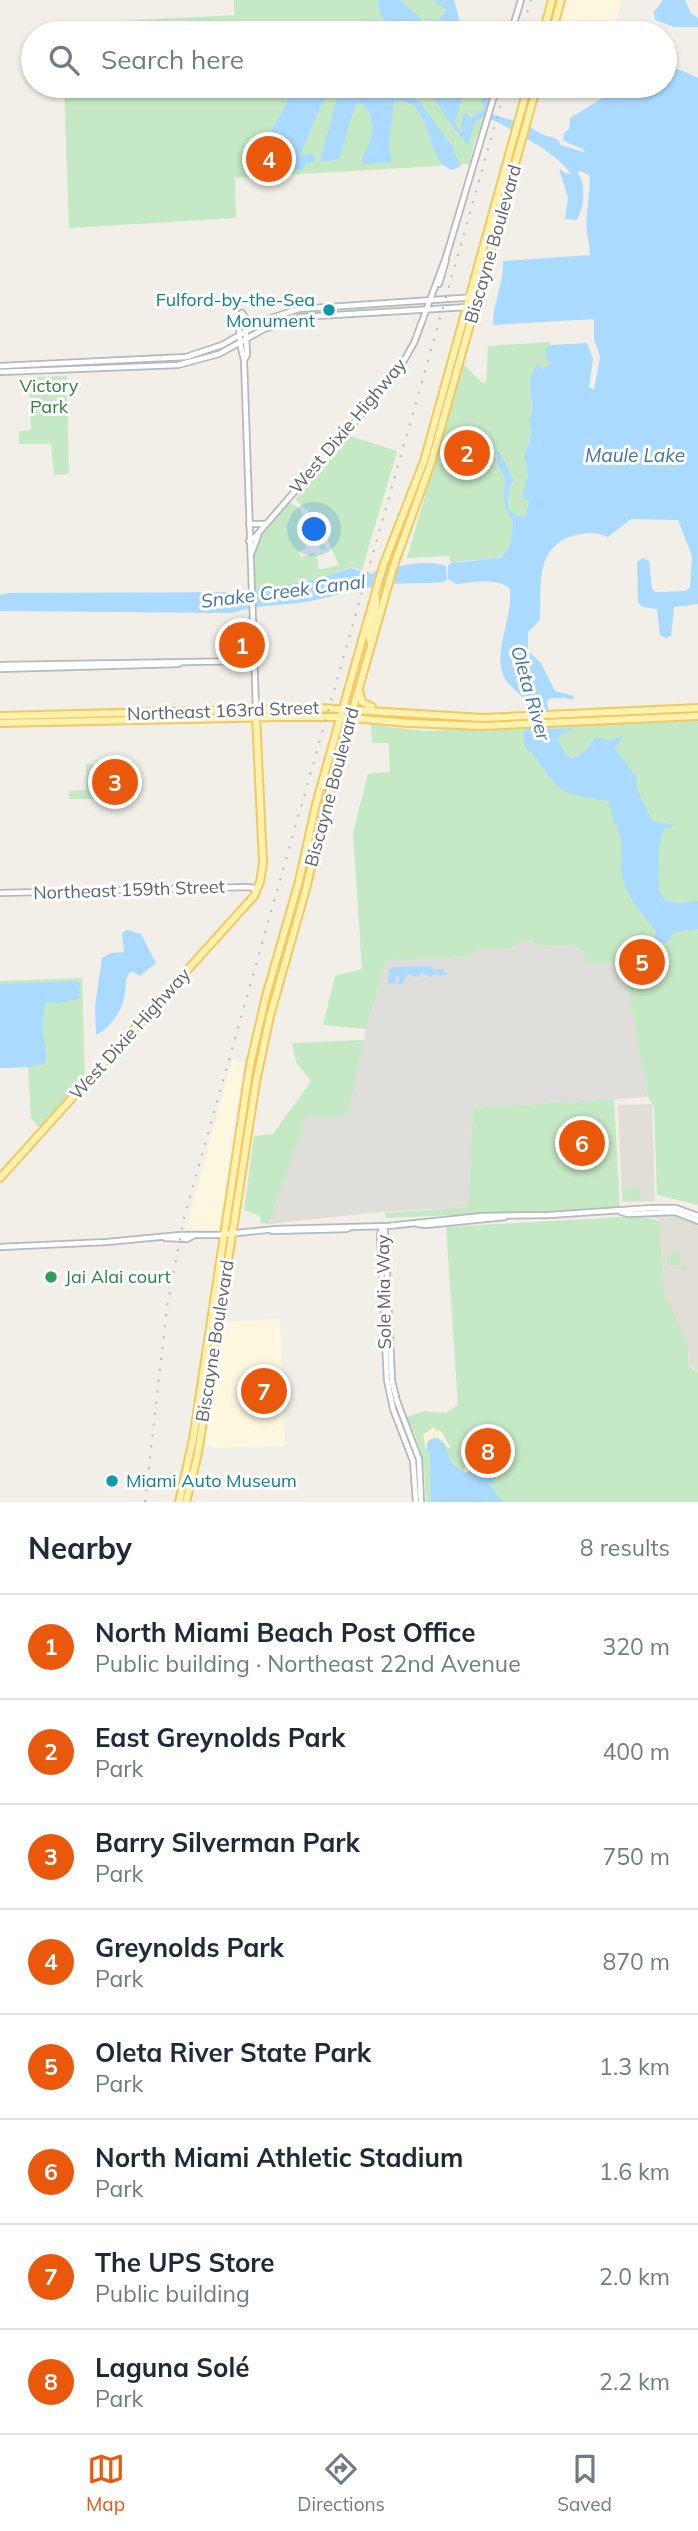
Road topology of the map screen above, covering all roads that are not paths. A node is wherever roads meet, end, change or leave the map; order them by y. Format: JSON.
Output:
{"nodes":[{"id":1,"x":521,"y":0,"type":"edge"},
{"id":2,"x":552,"y":0,"type":"edge"},
{"id":3,"x":561,"y":0,"type":"edge"},
{"id":4,"x":515,"y":21,"type":"edge"},
{"id":5,"x":546,"y":21,"type":"edge"},
{"id":6,"x":555,"y":21,"type":"edge"},
{"id":7,"x":494,"y":98,"type":"edge"},
{"id":8,"x":524,"y":98,"type":"edge"},
{"id":9,"x":534,"y":98,"type":"edge"},
{"id":10,"x":504,"y":171,"type":"junction"},
{"id":11,"x":508,"y":189,"type":"junction"},
{"id":12,"x":477,"y":297,"type":"junction"},
{"id":13,"x":469,"y":298,"type":"junction"},
{"id":14,"x":429,"y":300,"type":"junction"},
{"id":15,"x":411,"y":301,"type":"junction"},
{"id":16,"x":402,"y":302,"type":"junction"},
{"id":17,"x":329,"y":306,"type":"junction"},
{"id":18,"x":471,"y":306,"type":"junction"},
{"id":19,"x":411,"y":309,"type":"junction"},
{"id":20,"x":426,"y":309,"type":"junction"},
{"id":21,"x":401,"y":310,"type":"junction"},
{"id":22,"x":233,"y":314,"type":"dead end"},
{"id":23,"x":329,"y":314,"type":"junction"},
{"id":24,"x":421,"y":323,"type":"junction"},
{"id":25,"x":243,"y":333,"type":"junction"},
{"id":26,"x":243,"y":341,"type":"junction"},
{"id":27,"x":0,"y":366,"type":"edge"},
{"id":28,"x":0,"y":372,"type":"edge"},
{"id":29,"x":249,"y":524,"type":"junction"},
{"id":30,"x":263,"y":526,"type":"junction"},
{"id":31,"x":249,"y":541,"type":"junction"},
{"id":32,"x":250,"y":565,"type":"junction"},
{"id":33,"x":376,"y":590,"type":"junction"},
{"id":34,"x":371,"y":643,"type":"junction"},
{"id":35,"x":253,"y":661,"type":"junction"},
{"id":36,"x":0,"y":667,"type":"edge"},
{"id":37,"x":359,"y":688,"type":"junction"},
{"id":38,"x":698,"y":708,"type":"edge"},
{"id":39,"x":342,"y":709,"type":"junction"},
{"id":40,"x":353,"y":709,"type":"junction"},
{"id":41,"x":256,"y":714,"type":"junction"},
{"id":42,"x":83,"y":715,"type":"junction"},
{"id":43,"x":0,"y":716,"type":"edge"},
{"id":44,"x":32,"y":716,"type":"junction"},
{"id":45,"x":170,"y":716,"type":"junction"},
{"id":46,"x":429,"y":716,"type":"junction"},
{"id":47,"x":698,"y":716,"type":"edge"},
{"id":48,"x":340,"y":717,"type":"junction"},
{"id":49,"x":351,"y":718,"type":"junction"},
{"id":50,"x":72,"y":721,"type":"junction"},
{"id":51,"x":483,"y":722,"type":"junction"},
{"id":52,"x":0,"y":723,"type":"edge"},
{"id":53,"x":21,"y":723,"type":"junction"},
{"id":54,"x":316,"y":804,"type":"junction"},
{"id":55,"x":321,"y":822,"type":"junction"},
{"id":56,"x":257,"y":889,"type":"junction"},
{"id":57,"x":0,"y":893,"type":"edge"},
{"id":58,"x":272,"y":977,"type":"junction"},
{"id":59,"x":280,"y":980,"type":"junction"},
{"id":60,"x":243,"y":1112,"type":"junction"},
{"id":61,"x":249,"y":1129,"type":"junction"},
{"id":62,"x":0,"y":1178,"type":"edge"},
{"id":63,"x":652,"y":1208,"type":"junction"},
{"id":64,"x":621,"y":1212,"type":"junction"},
{"id":65,"x":643,"y":1213,"type":"junction"},
{"id":66,"x":696,"y":1217,"type":"edge"},
{"id":67,"x":382,"y":1226,"type":"junction"},
{"id":68,"x":229,"y":1234,"type":"junction"},
{"id":69,"x":0,"y":1247,"type":"edge"},
{"id":70,"x":215,"y":1319,"type":"junction"},
{"id":71,"x":202,"y":1401,"type":"junction"},
{"id":72,"x":179,"y":1502,"type":"edge"},
{"id":73,"x":186,"y":1502,"type":"edge"},
{"id":74,"x":416,"y":1502,"type":"edge"},
{"id":75,"x":421,"y":1502,"type":"edge"}],
"edges":[{"from":1,"to":4,"type":"street"},
{"from":2,"to":5,"type":"main road"},
{"from":3,"to":6,"type":"main road"},
{"from":7,"to":14,"type":"street","name":"West Dixie Highway"},
{"from":8,"to":10,"type":"main road","name":"Biscayne Boulevard"},
{"from":9,"to":11,"type":"main road","name":"Biscayne Boulevard"},
{"from":10,"to":11,"type":"main road"},
{"from":10,"to":13,"type":"main road","name":"Biscayne Boulevard"},
{"from":11,"to":12,"type":"main road","name":"Biscayne Boulevard"},
{"from":12,"to":13,"type":"street"},
{"from":12,"to":18,"type":"main road","name":"Biscayne Boulevard"},
{"from":13,"to":14,"type":"street"},
{"from":13,"to":18,"type":"main road","name":"Biscayne Boulevard"},
{"from":14,"to":15,"type":"street"},
{"from":14,"to":20,"type":"street","name":"West Dixie Highway"},
{"from":15,"to":16,"type":"street"},
{"from":15,"to":19,"type":"street"},
{"from":16,"to":17,"type":"street"},
{"from":16,"to":21,"type":"street"},
{"from":17,"to":23,"type":"street"},
{"from":17,"to":25,"type":"street"},
{"from":18,"to":20,"type":"street"},
{"from":18,"to":33,"type":"main road","name":"Biscayne Boulevard"},
{"from":18,"to":34,"type":"main road","name":"Biscayne Boulevard"},
{"from":19,"to":20,"type":"street"},
{"from":19,"to":21,"type":"street"},
{"from":19,"to":24,"type":"street"},
{"from":20,"to":24,"type":"street","name":"West Dixie Highway"},
{"from":21,"to":23,"type":"street"},
{"from":22,"to":25,"type":"street"},
{"from":23,"to":26,"type":"street"},
{"from":24,"to":30,"type":"street","name":"West Dixie Highway"},
{"from":25,"to":26,"type":"street"},
{"from":25,"to":27,"type":"street"},
{"from":26,"to":28,"type":"street"},
{"from":26,"to":29,"type":"street"},
{"from":29,"to":30,"type":"street"},
{"from":29,"to":31,"type":"street"},
{"from":30,"to":31,"type":"street","name":"West Dixie Highway"},
{"from":30,"to":32,"type":"street"},
{"from":31,"to":32,"type":"street"},
{"from":32,"to":35,"type":"street"},
{"from":33,"to":34,"type":"main road"},
{"from":33,"to":39,"type":"main road","name":"Biscayne Boulevard"},
{"from":34,"to":37,"type":"main road","name":"Biscayne Boulevard"},
{"from":35,"to":36,"type":"street"},
{"from":35,"to":41,"type":"street"},
{"from":37,"to":40,"type":"main road","name":"Biscayne Boulevard"},
{"from":37,"to":46,"type":"main road"},
{"from":38,"to":51,"type":"main road","name":"Northeast 163rd Street"},
{"from":39,"to":40,"type":"main road","name":"Northeast 163rd Street"},
{"from":39,"to":41,"type":"main road","name":"Northeast 163rd Street"},
{"from":39,"to":48,"type":"main road","name":"Biscayne Boulevard"},
{"from":40,"to":46,"type":"main road","name":"Northeast 163rd Street"},
{"from":40,"to":49,"type":"main road","name":"Biscayne Boulevard"},
{"from":41,"to":45,"type":"main road","name":"Northeast 163rd Street"},
{"from":41,"to":45,"type":"main road","name":"Northeast 163rd Street"},
{"from":41,"to":48,"type":"main road","name":"Northeast 163rd Street"},
{"from":41,"to":56,"type":"main road"},
{"from":42,"to":44,"type":"main road","name":"Northeast 163rd Street"},
{"from":42,"to":45,"type":"main road","name":"Northeast 163rd Street"},
{"from":42,"to":50,"type":"main road"},
{"from":43,"to":44,"type":"main road","name":"Northeast 163rd Street"},
{"from":44,"to":53,"type":"main road"},
{"from":45,"to":50,"type":"main road","name":"Northeast 163rd Street"},
{"from":46,"to":51,"type":"main road","name":"Northeast 163rd Street"},
{"from":47,"to":51,"type":"main road","name":"Northeast 163rd Street"},
{"from":48,"to":49,"type":"main road","name":"Northeast 163rd Street"},
{"from":48,"to":54,"type":"main road","name":"Biscayne Boulevard"},
{"from":49,"to":51,"type":"main road","name":"Northeast 163rd Street"},
{"from":49,"to":55,"type":"main road","name":"Biscayne Boulevard"},
{"from":50,"to":53,"type":"main road","name":"Northeast 163rd Street"},
{"from":52,"to":53,"type":"main road","name":"Northeast 163rd Street"},
{"from":54,"to":55,"type":"main road"},
{"from":54,"to":58,"type":"main road","name":"Biscayne Boulevard"},
{"from":55,"to":59,"type":"main road","name":"Biscayne Boulevard"},
{"from":56,"to":57,"type":"street","name":"Northeast 159th Street"},
{"from":56,"to":62,"type":"main road","name":"West Dixie Highway"},
{"from":58,"to":59,"type":"main road"},
{"from":58,"to":60,"type":"main road","name":"Biscayne Boulevard"},
{"from":59,"to":61,"type":"main road","name":"Biscayne Boulevard"},
{"from":60,"to":61,"type":"main road"},
{"from":60,"to":68,"type":"main road","name":"Biscayne Boulevard"},
{"from":61,"to":68,"type":"main road","name":"Biscayne Boulevard"},
{"from":63,"to":64,"type":"street"},
{"from":63,"to":65,"type":"street"},
{"from":63,"to":66,"type":"street"},
{"from":64,"to":65,"type":"street"},
{"from":64,"to":67,"type":"street"},
{"from":65,"to":66,"type":"street"},
{"from":67,"to":68,"type":"street"},
{"from":67,"to":74,"type":"street","name":"Sole Mia Way"},
{"from":67,"to":75,"type":"street","name":"Sole Mia Way"},
{"from":68,"to":69,"type":"street"},
{"from":68,"to":70,"type":"main road","name":"Biscayne Boulevard"},
{"from":70,"to":71,"type":"main road","name":"Biscayne Boulevard"},
{"from":70,"to":71,"type":"main road","name":"Biscayne Boulevard"},
{"from":71,"to":72,"type":"main road","name":"Biscayne Boulevard"},
{"from":71,"to":73,"type":"main road","name":"Biscayne Boulevard"}]}
